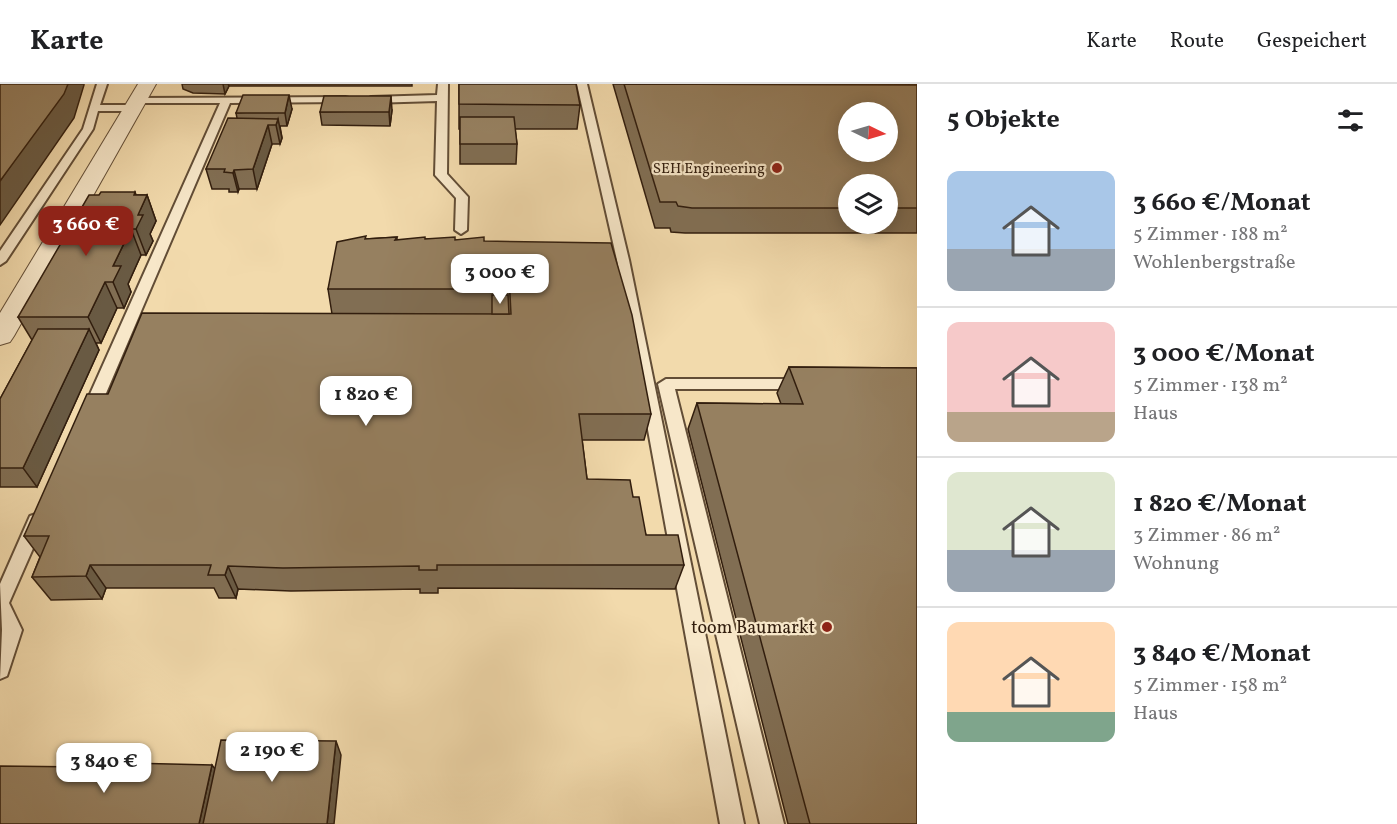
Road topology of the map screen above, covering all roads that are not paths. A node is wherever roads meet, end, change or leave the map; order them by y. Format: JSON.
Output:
{"nodes":[{"id":1,"x":102,"y":84,"type":"edge"},
{"id":2,"x":443,"y":84,"type":"edge"},
{"id":3,"x":582,"y":84,"type":"edge"},
{"id":4,"x":140,"y":97,"type":"edge"},
{"id":5,"x":442,"y":98,"type":"junction"},
{"id":6,"x":226,"y":100,"type":"junction"},
{"id":7,"x":94,"y":108,"type":"junction"},
{"id":8,"x":461,"y":230,"type":"dead end"},
{"id":9,"x":0,"y":261,"type":"edge"},
{"id":10,"x":0,"y":336,"type":"edge"},
{"id":11,"x":822,"y":384,"type":"edge"},
{"id":12,"x":84,"y":423,"type":"edge"},
{"id":13,"x":44,"y":506,"type":"edge"},
{"id":14,"x":0,"y":599,"type":"edge"},
{"id":15,"x":0,"y":604,"type":"edge"},
{"id":16,"x":0,"y":669,"type":"edge"},
{"id":17,"x":732,"y":824,"type":"edge"},
{"id":18,"x":772,"y":824,"type":"edge"}],
"edges":[{"from":1,"to":7,"type":"lane"},
{"from":2,"to":5,"type":"lane"},
{"from":3,"to":17,"type":"lane"},
{"from":4,"to":6,"type":"lane"},
{"from":4,"to":7,"type":"lane"},
{"from":4,"to":10,"type":"street"},
{"from":5,"to":6,"type":"lane"},
{"from":5,"to":8,"type":"lane"},
{"from":6,"to":12,"type":"lane"},
{"from":7,"to":9,"type":"lane"},
{"from":11,"to":18,"type":"lane"},
{"from":13,"to":14,"type":"lane"},
{"from":15,"to":16,"type":"lane"}]}
